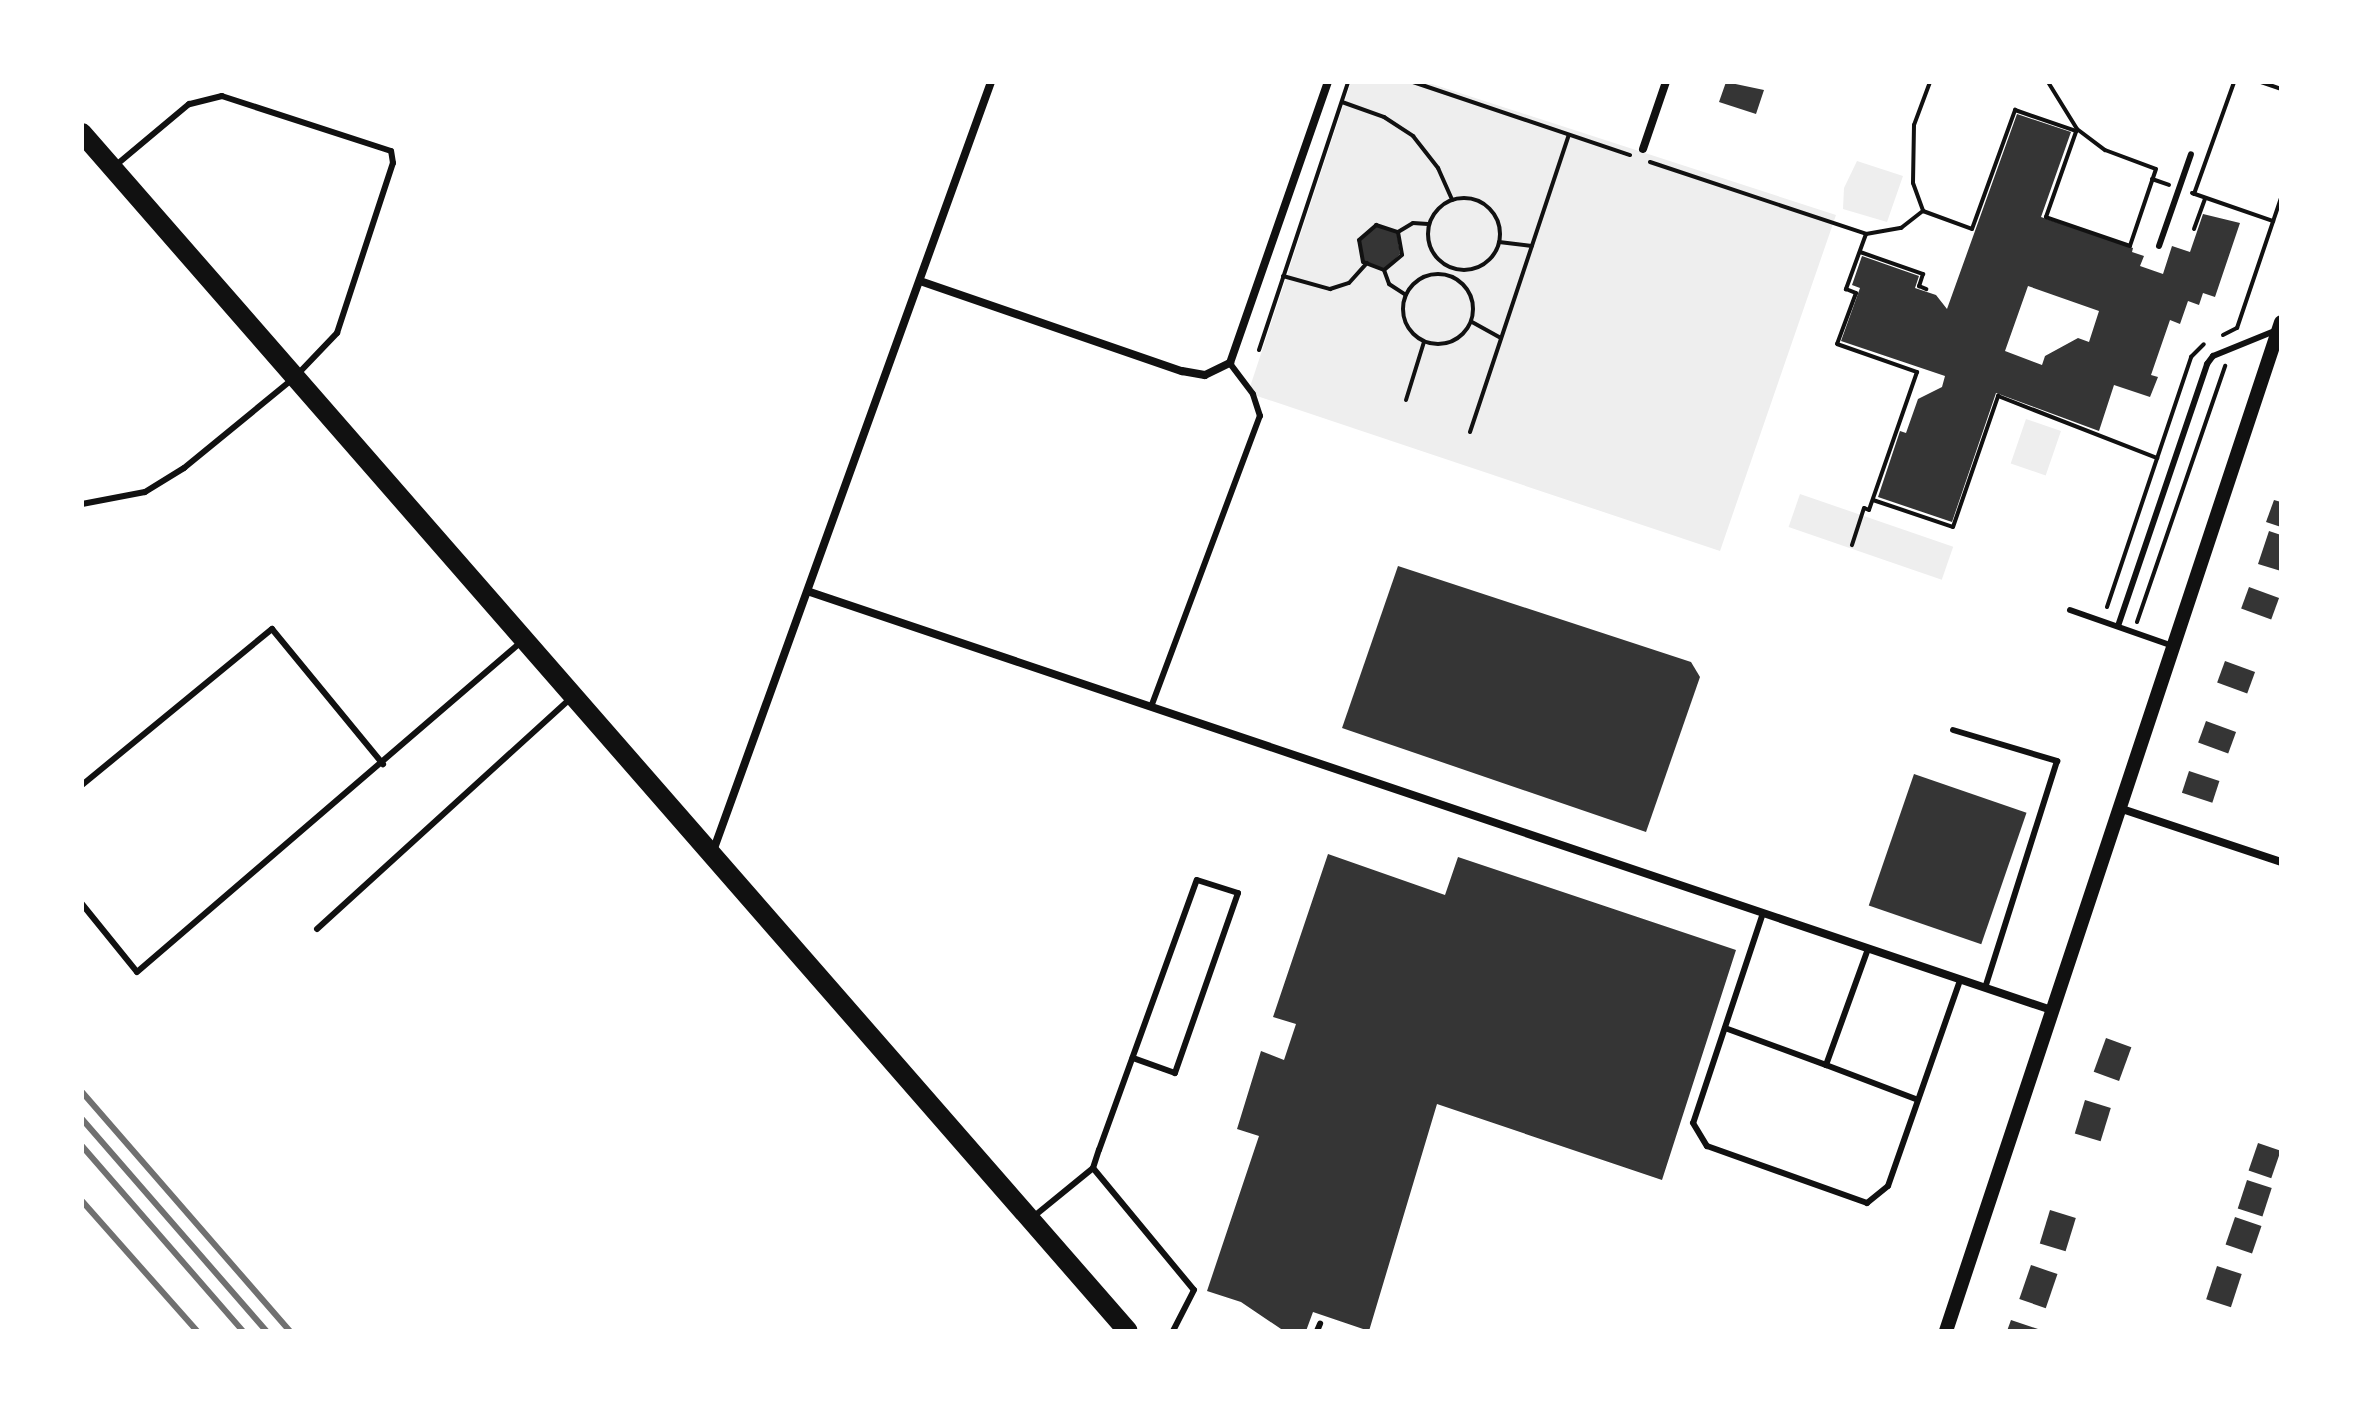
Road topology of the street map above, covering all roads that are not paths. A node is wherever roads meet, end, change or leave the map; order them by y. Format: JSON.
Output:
{"nodes":[{"id":1,"x":991,"y":82,"type":"edge"},
{"id":2,"x":1328,"y":82,"type":"edge"},
{"id":3,"x":1666,"y":82,"type":"edge"},
{"id":4,"x":82,"y":135,"type":"edge"},
{"id":5,"x":1643,"y":149,"type":"dead end"},
{"id":6,"x":2191,"y":154,"type":"dead end"},
{"id":7,"x":112,"y":168,"type":"junction"},
{"id":8,"x":2159,"y":246,"type":"dead end"},
{"id":9,"x":920,"y":281,"type":"junction"},
{"id":10,"x":2280,"y":326,"type":"edge"},
{"id":11,"x":1230,"y":363,"type":"junction"},
{"id":12,"x":295,"y":377,"type":"junction"},
{"id":13,"x":82,"y":504,"type":"edge"},
{"id":14,"x":810,"y":592,"type":"junction"},
{"id":15,"x":2070,"y":610,"type":"dead end"},
{"id":16,"x":2118,"y":626,"type":"junction"},
{"id":17,"x":523,"y":639,"type":"junction"},
{"id":18,"x":2173,"y":646,"type":"junction"},
{"id":19,"x":573,"y":696,"type":"junction"},
{"id":20,"x":1151,"y":707,"type":"junction"},
{"id":21,"x":1953,"y":730,"type":"dead end"},
{"id":22,"x":383,"y":764,"type":"junction"},
{"id":23,"x":82,"y":785,"type":"edge"},
{"id":24,"x":2119,"y":808,"type":"junction"},
{"id":25,"x":712,"y":855,"type":"junction"},
{"id":26,"x":2281,"y":862,"type":"edge"},
{"id":27,"x":82,"y":904,"type":"edge"},
{"id":28,"x":1763,"y":913,"type":"junction"},
{"id":29,"x":317,"y":929,"type":"dead end"},
{"id":30,"x":1868,"y":949,"type":"junction"},
{"id":31,"x":1960,"y":980,"type":"junction"},
{"id":32,"x":1985,"y":988,"type":"junction"},
{"id":33,"x":2051,"y":1010,"type":"junction"},
{"id":34,"x":1725,"y":1028,"type":"junction"},
{"id":35,"x":1133,"y":1058,"type":"junction"},
{"id":36,"x":1826,"y":1065,"type":"junction"},
{"id":37,"x":1918,"y":1100,"type":"junction"},
{"id":38,"x":1093,"y":1168,"type":"junction"},
{"id":39,"x":1030,"y":1219,"type":"junction"},
{"id":40,"x":1128,"y":1331,"type":"edge"},
{"id":41,"x":1173,"y":1331,"type":"edge"},
{"id":42,"x":1946,"y":1331,"type":"edge"}],
"edges":[{"from":1,"to":9,"type":"street"},
{"from":2,"to":11,"type":"street"},
{"from":3,"to":5,"type":"street"},
{"from":4,"to":7,"type":"main road"},
{"from":6,"to":8,"type":"lane"},
{"from":7,"to":12,"type":"main road"},
{"from":7,"to":12,"type":"lane"},
{"from":9,"to":11,"type":"street"},
{"from":9,"to":14,"type":"street"},
{"from":10,"to":16,"type":"lane"},
{"from":10,"to":18,"type":"street"},
{"from":11,"to":20,"type":"lane"},
{"from":12,"to":13,"type":"lane"},
{"from":12,"to":17,"type":"main road"},
{"from":14,"to":20,"type":"street"},
{"from":14,"to":25,"type":"street"},
{"from":15,"to":16,"type":"lane"},
{"from":16,"to":18,"type":"lane"},
{"from":17,"to":19,"type":"main road"},
{"from":17,"to":22,"type":"lane"},
{"from":18,"to":24,"type":"street"},
{"from":19,"to":25,"type":"main road"},
{"from":19,"to":29,"type":"lane"},
{"from":20,"to":28,"type":"street"},
{"from":21,"to":32,"type":"lane"},
{"from":22,"to":23,"type":"lane"},
{"from":22,"to":27,"type":"lane"},
{"from":24,"to":26,"type":"street"},
{"from":24,"to":33,"type":"street"},
{"from":25,"to":39,"type":"main road"},
{"from":28,"to":30,"type":"street"},
{"from":28,"to":34,"type":"lane"},
{"from":30,"to":31,"type":"street"},
{"from":30,"to":36,"type":"lane"},
{"from":31,"to":32,"type":"street"},
{"from":31,"to":37,"type":"lane"},
{"from":32,"to":33,"type":"street"},
{"from":33,"to":42,"type":"street"},
{"from":34,"to":36,"type":"lane"},
{"from":34,"to":37,"type":"lane"},
{"from":35,"to":35,"type":"lane"},
{"from":35,"to":38,"type":"lane"},
{"from":36,"to":37,"type":"lane"},
{"from":38,"to":39,"type":"lane"},
{"from":38,"to":41,"type":"lane"},
{"from":39,"to":40,"type":"main road"}]}
